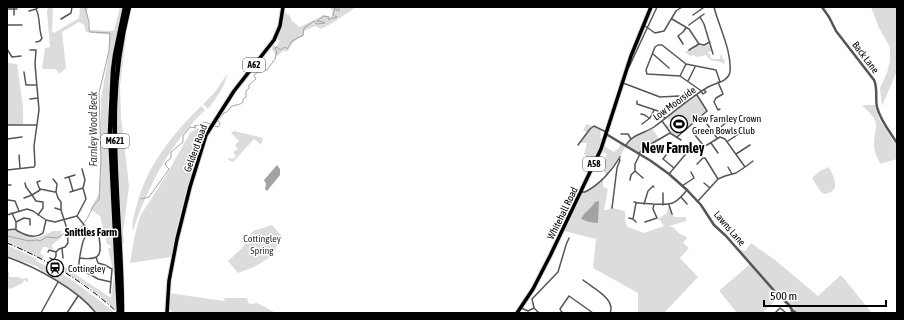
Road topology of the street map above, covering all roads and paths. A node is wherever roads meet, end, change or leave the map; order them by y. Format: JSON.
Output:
{"nodes":[{"id":1,"x":39,"y":7,"type":"edge"},
{"id":2,"x":72,"y":7,"type":"edge"},
{"id":3,"x":125,"y":7,"type":"edge"},
{"id":4,"x":129,"y":7,"type":"edge"},
{"id":5,"x":283,"y":7,"type":"edge"},
{"id":6,"x":651,"y":7,"type":"edge"},
{"id":7,"x":657,"y":7,"type":"edge"},
{"id":8,"x":682,"y":7,"type":"edge"},
{"id":9,"x":714,"y":7,"type":"edge"},
{"id":10,"x":822,"y":7,"type":"edge"},
{"id":11,"x":14,"y":8,"type":"edge"},
{"id":12,"x":7,"y":9,"type":"edge"},
{"id":13,"x":17,"y":9,"type":"dead end"},
{"id":14,"x":36,"y":9,"type":"junction"},
{"id":15,"x":703,"y":9,"type":"edge"},
{"id":16,"x":29,"y":10,"type":"dead end"},
{"id":17,"x":704,"y":14,"type":"dead end"},
{"id":18,"x":693,"y":15,"type":"dead end"},
{"id":19,"x":14,"y":16,"type":"dead end"},
{"id":20,"x":700,"y":17,"type":"junction"},
{"id":21,"x":61,"y":19,"type":"dead end"},
{"id":22,"x":672,"y":19,"type":"junction"},
{"id":23,"x":7,"y":25,"type":"edge"},
{"id":24,"x":22,"y":25,"type":"dead end"},
{"id":25,"x":643,"y":25,"type":"junction"},
{"id":26,"x":689,"y":25,"type":"dead end"},
{"id":27,"x":647,"y":28,"type":"junction"},
{"id":28,"x":686,"y":28,"type":"junction"},
{"id":29,"x":122,"y":31,"type":"junction"},
{"id":30,"x":678,"y":36,"type":"junction"},
{"id":31,"x":675,"y":38,"type":"dead end"},
{"id":32,"x":36,"y":42,"type":"dead end"},
{"id":33,"x":638,"y":42,"type":"junction"},
{"id":34,"x":682,"y":42,"type":"dead end"},
{"id":35,"x":710,"y":42,"type":"junction"},
{"id":36,"x":699,"y":44,"type":"junction"},
{"id":37,"x":7,"y":49,"type":"edge"},
{"id":38,"x":30,"y":50,"type":"dead end"},
{"id":39,"x":689,"y":50,"type":"dead end"},
{"id":40,"x":10,"y":53,"type":"junction"},
{"id":41,"x":652,"y":54,"type":"junction"},
{"id":42,"x":713,"y":54,"type":"dead end"},
{"id":43,"x":7,"y":55,"type":"edge"},
{"id":44,"x":21,"y":56,"type":"dead end"},
{"id":45,"x":686,"y":64,"type":"junction"},
{"id":46,"x":695,"y":67,"type":"junction"},
{"id":47,"x":669,"y":68,"type":"dead end"},
{"id":48,"x":24,"y":72,"type":"dead end"},
{"id":49,"x":680,"y":76,"type":"junction"},
{"id":50,"x":688,"y":81,"type":"junction"},
{"id":51,"x":719,"y":82,"type":"junction"},
{"id":52,"x":622,"y":83,"type":"junction"},
{"id":53,"x":37,"y":85,"type":"junction"},
{"id":54,"x":701,"y":91,"type":"junction"},
{"id":55,"x":697,"y":94,"type":"junction"},
{"id":56,"x":38,"y":98,"type":"junction"},
{"id":57,"x":30,"y":99,"type":"dead end"},
{"id":58,"x":637,"y":101,"type":"dead end"},
{"id":59,"x":685,"y":103,"type":"junction"},
{"id":60,"x":720,"y":109,"type":"dead end"},
{"id":61,"x":654,"y":110,"type":"junction"},
{"id":62,"x":641,"y":114,"type":"dead end"},
{"id":63,"x":649,"y":118,"type":"junction"},
{"id":64,"x":665,"y":118,"type":"junction"},
{"id":65,"x":662,"y":121,"type":"junction"},
{"id":66,"x":727,"y":122,"type":"dead end"},
{"id":67,"x":642,"y":124,"type":"dead end"},
{"id":68,"x":707,"y":124,"type":"dead end"},
{"id":69,"x":7,"y":125,"type":"edge"},
{"id":70,"x":37,"y":125,"type":"junction"},
{"id":71,"x":713,"y":132,"type":"junction"},
{"id":72,"x":606,"y":133,"type":"junction"},
{"id":73,"x":670,"y":133,"type":"junction"},
{"id":74,"x":740,"y":133,"type":"dead end"},
{"id":75,"x":621,"y":134,"type":"dead end"},
{"id":76,"x":694,"y":134,"type":"dead end"},
{"id":77,"x":22,"y":137,"type":"dead end"},
{"id":78,"x":677,"y":137,"type":"junction"},
{"id":79,"x":7,"y":138,"type":"edge"},
{"id":80,"x":717,"y":138,"type":"junction"},
{"id":81,"x":631,"y":139,"type":"junction"},
{"id":82,"x":681,"y":140,"type":"dead end"},
{"id":83,"x":728,"y":141,"type":"junction"},
{"id":84,"x":712,"y":143,"type":"junction"},
{"id":85,"x":897,"y":143,"type":"edge"},
{"id":86,"x":578,"y":145,"type":"dead end"},
{"id":87,"x":626,"y":145,"type":"junction"},
{"id":88,"x":750,"y":145,"type":"dead end"},
{"id":89,"x":704,"y":146,"type":"junction"},
{"id":90,"x":639,"y":153,"type":"junction"},
{"id":91,"x":718,"y":153,"type":"dead end"},
{"id":92,"x":736,"y":154,"type":"junction"},
{"id":93,"x":18,"y":155,"type":"dead end"},
{"id":94,"x":666,"y":155,"type":"dead end"},
{"id":95,"x":753,"y":161,"type":"dead end"},
{"id":96,"x":697,"y":164,"type":"dead end"},
{"id":97,"x":728,"y":167,"type":"dead end"},
{"id":98,"x":745,"y":167,"type":"junction"},
{"id":99,"x":20,"y":168,"type":"junction"},
{"id":100,"x":674,"y":168,"type":"junction"},
{"id":101,"x":82,"y":169,"type":"dead end"},
{"id":102,"x":7,"y":170,"type":"edge"},
{"id":103,"x":634,"y":171,"type":"junction"},
{"id":104,"x":691,"y":172,"type":"dead end"},
{"id":105,"x":669,"y":174,"type":"junction"},
{"id":106,"x":732,"y":174,"type":"junction"},
{"id":107,"x":75,"y":175,"type":"dead end"},
{"id":108,"x":69,"y":177,"type":"junction"},
{"id":109,"x":65,"y":178,"type":"dead end"},
{"id":110,"x":643,"y":178,"type":"dead end"},
{"id":111,"x":53,"y":179,"type":"dead end"},
{"id":112,"x":718,"y":179,"type":"junction"},
{"id":113,"x":630,"y":180,"type":"dead end"},
{"id":114,"x":40,"y":181,"type":"dead end"},
{"id":115,"x":26,"y":183,"type":"dead end"},
{"id":116,"x":704,"y":183,"type":"dead end"},
{"id":117,"x":7,"y":185,"type":"edge"},
{"id":118,"x":11,"y":185,"type":"dead end"},
{"id":119,"x":653,"y":186,"type":"dead end"},
{"id":120,"x":682,"y":186,"type":"junction"},
{"id":121,"x":83,"y":188,"type":"junction"},
{"id":122,"x":710,"y":188,"type":"junction"},
{"id":123,"x":40,"y":189,"type":"junction"},
{"id":124,"x":687,"y":190,"type":"junction"},
{"id":125,"x":73,"y":191,"type":"junction"},
{"id":126,"x":56,"y":192,"type":"junction"},
{"id":127,"x":70,"y":192,"type":"dead end"},
{"id":128,"x":581,"y":192,"type":"junction"},
{"id":129,"x":663,"y":193,"type":"dead end"},
{"id":130,"x":32,"y":195,"type":"junction"},
{"id":131,"x":681,"y":197,"type":"junction"},
{"id":132,"x":24,"y":198,"type":"dead end"},
{"id":133,"x":8,"y":200,"type":"dead end"},
{"id":134,"x":698,"y":201,"type":"junction"},
{"id":135,"x":634,"y":202,"type":"dead end"},
{"id":136,"x":636,"y":203,"type":"junction"},
{"id":137,"x":644,"y":204,"type":"junction"},
{"id":138,"x":654,"y":204,"type":"junction"},
{"id":139,"x":686,"y":204,"type":"dead end"},
{"id":140,"x":663,"y":205,"type":"junction"},
{"id":141,"x":669,"y":205,"type":"junction"},
{"id":142,"x":55,"y":208,"type":"dead end"},
{"id":143,"x":612,"y":208,"type":"dead end"},
{"id":144,"x":61,"y":210,"type":"junction"},
{"id":145,"x":19,"y":211,"type":"junction"},
{"id":146,"x":12,"y":214,"type":"junction"},
{"id":147,"x":672,"y":214,"type":"dead end"},
{"id":148,"x":7,"y":215,"type":"edge"},
{"id":149,"x":38,"y":215,"type":"junction"},
{"id":150,"x":77,"y":216,"type":"junction"},
{"id":151,"x":629,"y":218,"type":"dead end"},
{"id":152,"x":633,"y":219,"type":"junction"},
{"id":153,"x":46,"y":220,"type":"junction"},
{"id":154,"x":63,"y":220,"type":"junction"},
{"id":155,"x":16,"y":222,"type":"junction"},
{"id":156,"x":636,"y":222,"type":"dead end"},
{"id":157,"x":645,"y":222,"type":"dead end"},
{"id":158,"x":30,"y":225,"type":"dead end"},
{"id":159,"x":16,"y":229,"type":"junction"},
{"id":160,"x":7,"y":230,"type":"edge"},
{"id":161,"x":98,"y":237,"type":"dead end"},
{"id":162,"x":569,"y":238,"type":"dead end"},
{"id":163,"x":62,"y":248,"type":"junction"},
{"id":164,"x":48,"y":252,"type":"dead end"},
{"id":165,"x":56,"y":252,"type":"junction"},
{"id":166,"x":7,"y":257,"type":"edge"},
{"id":167,"x":96,"y":257,"type":"junction"},
{"id":168,"x":50,"y":258,"type":"dead end"},
{"id":169,"x":63,"y":258,"type":"dead end"},
{"id":170,"x":80,"y":258,"type":"junction"},
{"id":171,"x":583,"y":280,"type":"dead end"},
{"id":172,"x":58,"y":282,"type":"junction"},
{"id":173,"x":111,"y":282,"type":"junction"},
{"id":174,"x":110,"y":293,"type":"dead end"},
{"id":175,"x":78,"y":296,"type":"junction"},
{"id":176,"x":778,"y":305,"type":"dead end"},
{"id":177,"x":521,"y":308,"type":"junction"},
{"id":178,"x":534,"y":308,"type":"junction"},
{"id":179,"x":780,"y":308,"type":"junction"},
{"id":180,"x":120,"y":311,"type":"edge"},
{"id":181,"x":561,"y":311,"type":"junction"},
{"id":182,"x":557,"y":312,"type":"edge"},
{"id":183,"x":785,"y":312,"type":"edge"},
{"id":184,"x":792,"y":312,"type":"edge"},
{"id":185,"x":41,"y":313,"type":"edge"},
{"id":186,"x":67,"y":313,"type":"edge"},
{"id":187,"x":95,"y":313,"type":"edge"},
{"id":188,"x":166,"y":313,"type":"edge"},
{"id":189,"x":517,"y":313,"type":"edge"},
{"id":190,"x":539,"y":313,"type":"edge"},
{"id":191,"x":563,"y":313,"type":"edge"},
{"id":192,"x":592,"y":313,"type":"edge"},
{"id":193,"x":610,"y":313,"type":"edge"},
{"id":194,"x":775,"y":313,"type":"edge"},
{"id":195,"x":797,"y":313,"type":"edge"}],
"edges":[{"from":1,"to":14,"type":"street"},
{"from":2,"to":21,"type":"street"},
{"from":3,"to":29,"type":"highway","number":"M621"},
{"from":4,"to":29,"type":"highway","number":"M621"},
{"from":5,"to":188,"type":"main road","name":"Gelderd Road","number":"A62"},
{"from":6,"to":25,"type":"main road","name":"Whitehall Road","number":"A58"},
{"from":7,"to":27,"type":"street","name":"Whitehall Road"},
{"from":8,"to":22,"type":"street"},
{"from":9,"to":51,"type":"street","name":"Low Moorside"},
{"from":10,"to":85,"type":"street","name":"Back Lane"},
{"from":11,"to":12,"type":"street"},
{"from":11,"to":13,"type":"street"},
{"from":11,"to":19,"type":"street"},
{"from":14,"to":16,"type":"street"},
{"from":14,"to":32,"type":"street"},
{"from":15,"to":18,"type":"street"},
{"from":17,"to":20,"type":"street"},
{"from":20,"to":26,"type":"street"},
{"from":20,"to":35,"type":"street"},
{"from":22,"to":27,"type":"street"},
{"from":22,"to":28,"type":"street"},
{"from":23,"to":24,"type":"street"},
{"from":25,"to":27,"type":"street"},
{"from":25,"to":33,"type":"main road","name":"Whitehall Road","number":"A58"},
{"from":27,"to":33,"type":"street","name":"Whitehall Road"},
{"from":28,"to":30,"type":"street"},
{"from":28,"to":36,"type":"street"},
{"from":29,"to":180,"type":"highway","number":"M621"},
{"from":30,"to":31,"type":"street"},
{"from":30,"to":34,"type":"street"},
{"from":33,"to":52,"type":"main road","name":"Whitehall Road","number":"A58"},
{"from":35,"to":36,"type":"street"},
{"from":35,"to":42,"type":"street"},
{"from":36,"to":39,"type":"street"},
{"from":37,"to":40,"type":"street"},
{"from":38,"to":53,"type":"street"},
{"from":40,"to":43,"type":"street"},
{"from":40,"to":44,"type":"street"},
{"from":41,"to":45,"type":"street"},
{"from":41,"to":47,"type":"street"},
{"from":41,"to":49,"type":"street"},
{"from":45,"to":46,"type":"street"},
{"from":45,"to":49,"type":"street"},
{"from":46,"to":50,"type":"street"},
{"from":46,"to":51,"type":"street"},
{"from":48,"to":53,"type":"street"},
{"from":49,"to":50,"type":"street"},
{"from":50,"to":54,"type":"street"},
{"from":51,"to":54,"type":"street","name":"Low Moorside"},
{"from":51,"to":60,"type":"street"},
{"from":52,"to":59,"type":"street"},
{"from":52,"to":72,"type":"main road","name":"Whitehall Road","number":"A58"},
{"from":53,"to":56,"type":"street"},
{"from":54,"to":55,"type":"street","name":"Low Moorside"},
{"from":55,"to":59,"type":"street","name":"Low Moorside"},
{"from":55,"to":78,"type":"street"},
{"from":56,"to":57,"type":"street"},
{"from":56,"to":70,"type":"street"},
{"from":58,"to":61,"type":"street"},
{"from":59,"to":64,"type":"street","name":"Low Moorside"},
{"from":61,"to":63,"type":"street"},
{"from":61,"to":64,"type":"street"},
{"from":62,"to":63,"type":"street"},
{"from":63,"to":67,"type":"street"},
{"from":64,"to":65,"type":"street","name":"Low Moorside"},
{"from":65,"to":73,"type":"street"},
{"from":65,"to":81,"type":"street","name":"Low Moorside"},
{"from":66,"to":71,"type":"street"},
{"from":68,"to":71,"type":"street"},
{"from":69,"to":70,"type":"street"},
{"from":70,"to":99,"type":"street"},
{"from":71,"to":80,"type":"street"},
{"from":72,"to":86,"type":"street"},
{"from":72,"to":87,"type":"street","name":"Lawns Lane"},
{"from":72,"to":128,"type":"main road","name":"Whitehall Road","number":"A58"},
{"from":73,"to":78,"type":"street"},
{"from":73,"to":90,"type":"street"},
{"from":74,"to":83,"type":"street"},
{"from":75,"to":81,"type":"street"},
{"from":76,"to":89,"type":"street"},
{"from":77,"to":79,"type":"street"},
{"from":78,"to":82,"type":"street"},
{"from":80,"to":83,"type":"street"},
{"from":80,"to":84,"type":"street"},
{"from":81,"to":87,"type":"street","name":"Low Moorside"},
{"from":83,"to":92,"type":"street"},
{"from":84,"to":89,"type":"street"},
{"from":84,"to":91,"type":"street"},
{"from":87,"to":90,"type":"street","name":"Lawns Lane"},
{"from":88,"to":92,"type":"street"},
{"from":89,"to":100,"type":"street"},
{"from":90,"to":103,"type":"street"},
{"from":90,"to":105,"type":"street","name":"Lawns Lane"},
{"from":92,"to":98,"type":"street"},
{"from":93,"to":99,"type":"street"},
{"from":94,"to":100,"type":"street"},
{"from":95,"to":98,"type":"street"},
{"from":96,"to":112,"type":"street"},
{"from":97,"to":106,"type":"street"},
{"from":98,"to":106,"type":"street"},
{"from":99,"to":102,"type":"street"},
{"from":100,"to":105,"type":"street"},
{"from":101,"to":121,"type":"street"},
{"from":103,"to":110,"type":"street"},
{"from":103,"to":113,"type":"street"},
{"from":104,"to":120,"type":"street"},
{"from":105,"to":120,"type":"street","name":"Lawns Lane"},
{"from":106,"to":112,"type":"street"},
{"from":107,"to":108,"type":"street"},
{"from":108,"to":109,"type":"street"},
{"from":108,"to":125,"type":"street"},
{"from":111,"to":126,"type":"street"},
{"from":112,"to":122,"type":"street"},
{"from":114,"to":123,"type":"street"},
{"from":115,"to":130,"type":"street"},
{"from":116,"to":122,"type":"street"},
{"from":117,"to":118,"type":"street"},
{"from":119,"to":137,"type":"street"},
{"from":120,"to":124,"type":"street","name":"Lawns Lane"},
{"from":121,"to":125,"type":"street"},
{"from":121,"to":150,"type":"street"},
{"from":122,"to":134,"type":"street"},
{"from":123,"to":126,"type":"street"},
{"from":123,"to":130,"type":"street"},
{"from":124,"to":131,"type":"street"},
{"from":124,"to":134,"type":"street","name":"Lawns Lane"},
{"from":125,"to":127,"type":"street"},
{"from":126,"to":144,"type":"street"},
{"from":128,"to":143,"type":"street"},
{"from":128,"to":177,"type":"main road","name":"Whitehall Road","number":"A58"},
{"from":129,"to":140,"type":"street"},
{"from":130,"to":132,"type":"street"},
{"from":130,"to":149,"type":"street"},
{"from":131,"to":139,"type":"street"},
{"from":131,"to":141,"type":"street"},
{"from":133,"to":145,"type":"street"},
{"from":134,"to":184,"type":"street","name":"Lawns Lane"},
{"from":135,"to":136,"type":"street"},
{"from":136,"to":137,"type":"street"},
{"from":136,"to":152,"type":"street"},
{"from":137,"to":138,"type":"street"},
{"from":138,"to":140,"type":"street"},
{"from":138,"to":157,"type":"street"},
{"from":140,"to":141,"type":"street"},
{"from":141,"to":147,"type":"street"},
{"from":142,"to":144,"type":"street"},
{"from":144,"to":154,"type":"street"},
{"from":145,"to":146,"type":"street"},
{"from":145,"to":149,"type":"street"},
{"from":146,"to":148,"type":"street"},
{"from":146,"to":155,"type":"street"},
{"from":149,"to":153,"type":"street"},
{"from":150,"to":154,"type":"street"},
{"from":150,"to":170,"type":"street"},
{"from":151,"to":152,"type":"street"},
{"from":152,"to":156,"type":"street"},
{"from":153,"to":154,"type":"street"},
{"from":153,"to":159,"type":"street"},
{"from":154,"to":163,"type":"street"},
{"from":155,"to":158,"type":"street"},
{"from":155,"to":159,"type":"street"},
{"from":159,"to":160,"type":"street"},
{"from":161,"to":167,"type":"street"},
{"from":162,"to":178,"type":"street"},
{"from":163,"to":165,"type":"street"},
{"from":163,"to":169,"type":"street"},
{"from":164,"to":165,"type":"street"},
{"from":165,"to":168,"type":"street"},
{"from":166,"to":172,"type":"street"},
{"from":167,"to":170,"type":"street"},
{"from":167,"to":173,"type":"street"},
{"from":170,"to":173,"type":"street"},
{"from":171,"to":193,"type":"street"},
{"from":172,"to":175,"type":"street"},
{"from":172,"to":185,"type":"street"},
{"from":173,"to":174,"type":"street"},
{"from":175,"to":186,"type":"street"},
{"from":175,"to":187,"type":"street"},
{"from":176,"to":179,"type":"street"},
{"from":177,"to":178,"type":"street"},
{"from":177,"to":189,"type":"main road","name":"Whitehall Road","number":"A58"},
{"from":178,"to":190,"type":"street"},
{"from":179,"to":183,"type":"street"},
{"from":179,"to":194,"type":"street"},
{"from":181,"to":182,"type":"street"},
{"from":181,"to":191,"type":"street"},
{"from":181,"to":192,"type":"street"},
{"from":184,"to":195,"type":"street","name":"Lawns Lane"}]}
